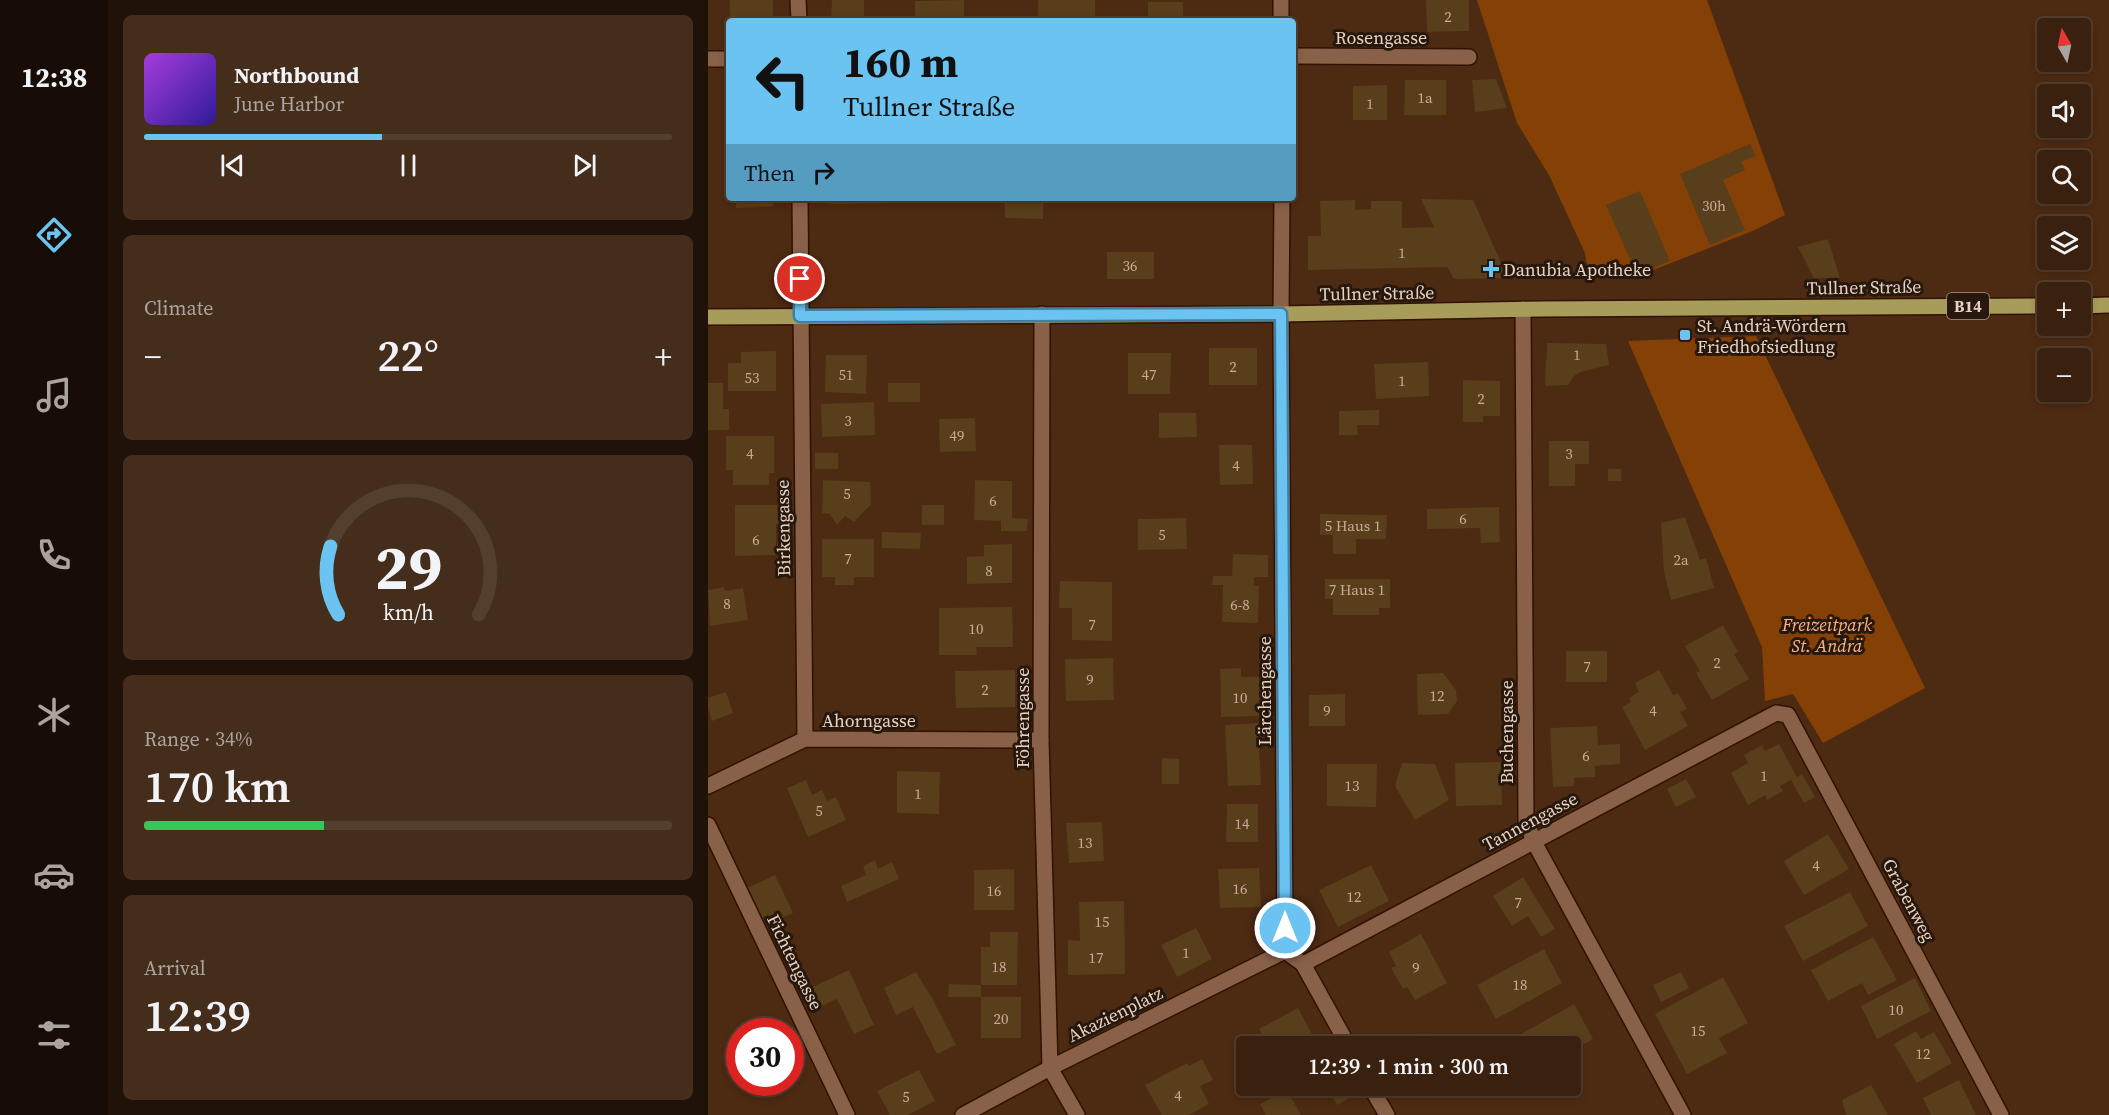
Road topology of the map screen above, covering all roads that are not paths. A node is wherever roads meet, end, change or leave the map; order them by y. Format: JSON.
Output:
{"nodes":[{"id":1,"x":798,"y":0,"type":"edge"},
{"id":2,"x":1281,"y":0,"type":"edge"},
{"id":3,"x":799,"y":18,"type":"edge"},
{"id":4,"x":1281,"y":18,"type":"edge"},
{"id":5,"x":1296,"y":56,"type":"edge"},
{"id":6,"x":1469,"y":57,"type":"dead end"},
{"id":7,"x":708,"y":59,"type":"edge"},
{"id":8,"x":726,"y":59,"type":"edge"},
{"id":9,"x":800,"y":201,"type":"edge"},
{"id":10,"x":1282,"y":201,"type":"edge"},
{"id":11,"x":2037,"y":306,"type":"edge"},
{"id":12,"x":2091,"y":306,"type":"edge"},
{"id":13,"x":2109,"y":306,"type":"edge"},
{"id":14,"x":1523,"y":309,"type":"junction"},
{"id":15,"x":1042,"y":314,"type":"junction"},
{"id":16,"x":1281,"y":314,"type":"junction"},
{"id":17,"x":800,"y":316,"type":"junction"},
{"id":18,"x":708,"y":317,"type":"edge"},
{"id":19,"x":1776,"y":713,"type":"joint"},
{"id":20,"x":805,"y":739,"type":"junction"},
{"id":21,"x":1041,"y":741,"type":"junction"},
{"id":22,"x":708,"y":786,"type":"edge"},
{"id":23,"x":708,"y":825,"type":"edge"},
{"id":24,"x":1534,"y":842,"type":"junction"},
{"id":25,"x":1285,"y":951,"type":"junction"},
{"id":26,"x":1303,"y":964,"type":"junction"},
{"id":27,"x":1343,"y":1036,"type":"edge"},
{"id":28,"x":1050,"y":1068,"type":"junction"},
{"id":29,"x":1377,"y":1096,"type":"edge"},
{"id":30,"x":848,"y":1115,"type":"edge"},
{"id":31,"x":963,"y":1115,"type":"edge"},
{"id":32,"x":1077,"y":1115,"type":"edge"},
{"id":33,"x":1387,"y":1115,"type":"edge"},
{"id":34,"x":1683,"y":1115,"type":"edge"},
{"id":35,"x":2001,"y":1115,"type":"edge"}],
"edges":[{"from":1,"to":3,"type":"street"},
{"from":2,"to":4,"type":"street"},
{"from":5,"to":6,"type":"street","name":"Rosengasse"},
{"from":7,"to":8,"type":"street"},
{"from":9,"to":17,"type":"street","name":"Birkengasse"},
{"from":10,"to":16,"type":"street","name":"Lärchengasse"},
{"from":11,"to":14,"type":"main road","name":"Tullner Straße","number":"B14"},
{"from":12,"to":13,"type":"main road"},
{"from":14,"to":16,"type":"main road","name":"Tullner Straße","number":"B14"},
{"from":14,"to":24,"type":"street","name":"Buchengasse"},
{"from":15,"to":16,"type":"main road","name":"Tullner Straße","number":"B14"},
{"from":15,"to":17,"type":"main road","name":"Tullner Straße","number":"B14"},
{"from":15,"to":21,"type":"street","name":"Föhrengasse"},
{"from":16,"to":25,"type":"street","name":"Lärchengasse"},
{"from":17,"to":18,"type":"main road","name":"Tullner Straße","number":"B14"},
{"from":17,"to":20,"type":"street","name":"Birkengasse"},
{"from":19,"to":24,"type":"street","name":"Tannengasse"},
{"from":19,"to":35,"type":"street","name":"Grabenweg"},
{"from":20,"to":21,"type":"street","name":"Ahorngasse"},
{"from":20,"to":22,"type":"street","name":"Ahorngasse"},
{"from":21,"to":28,"type":"street","name":"Föhrengasse"},
{"from":23,"to":30,"type":"street","name":"Fichtengasse"},
{"from":24,"to":26,"type":"street","name":"Tannengasse"},
{"from":24,"to":34,"type":"street","name":"Buchengasse"},
{"from":25,"to":26,"type":"street"},
{"from":25,"to":28,"type":"street","name":"Akazienplatz"},
{"from":26,"to":27,"type":"street"},
{"from":28,"to":31,"type":"street","name":"Akazienplatz"},
{"from":28,"to":32,"type":"street","name":"Föhrengasse"},
{"from":29,"to":33,"type":"street"}]}
